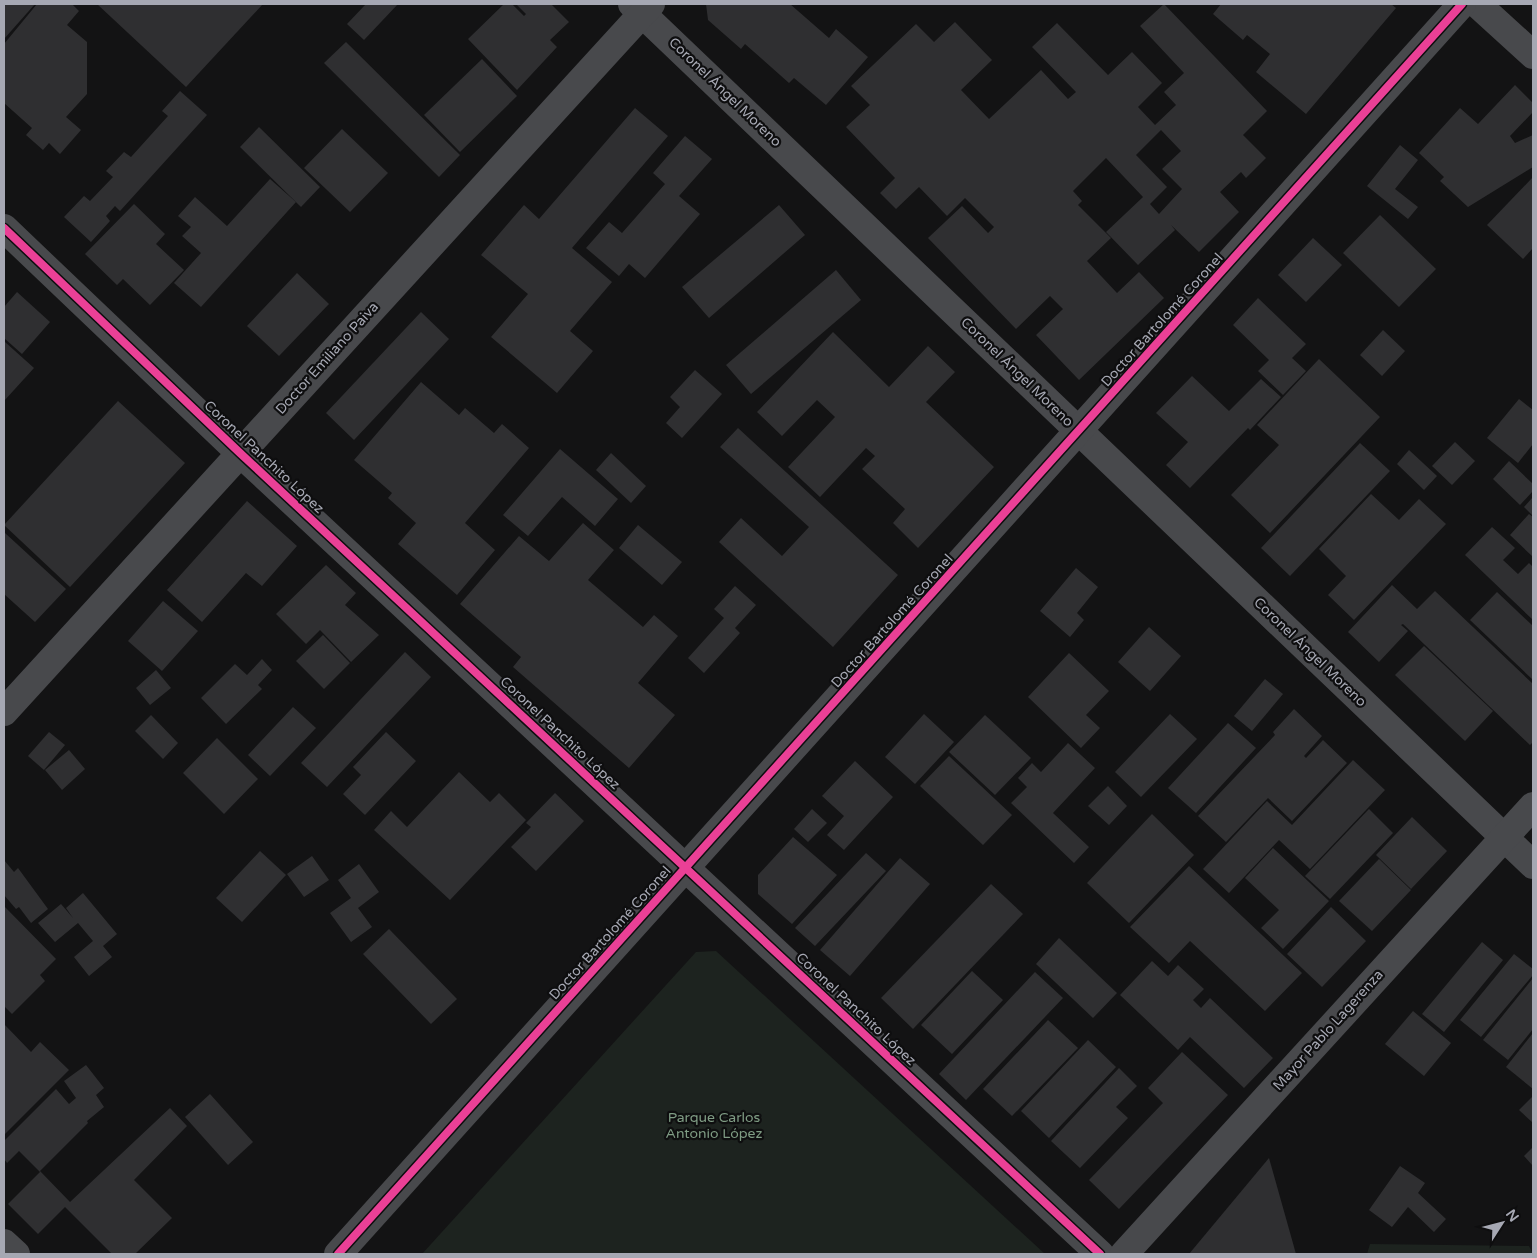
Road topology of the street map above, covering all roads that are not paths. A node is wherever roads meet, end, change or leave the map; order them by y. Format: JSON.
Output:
{"nodes":[{"id":1,"x":1462,"y":4,"type":"edge"},
{"id":2,"x":1478,"y":4,"type":"edge"},
{"id":3,"x":641,"y":7,"type":"edge"},
{"id":4,"x":1533,"y":54,"type":"edge"},
{"id":5,"x":4,"y":228,"type":"edge"},
{"id":6,"x":1079,"y":431,"type":"junction"},
{"id":7,"x":240,"y":453,"type":"junction"},
{"id":8,"x":4,"y":712,"type":"edge"},
{"id":9,"x":1533,"y":806,"type":"edge"},
{"id":10,"x":1504,"y":837,"type":"junction"},
{"id":11,"x":1533,"y":865,"type":"edge"},
{"id":12,"x":686,"y":868,"type":"junction"},
{"id":13,"x":4,"y":1243,"type":"edge"},
{"id":14,"x":16,"y":1254,"type":"edge"},
{"id":15,"x":338,"y":1254,"type":"edge"},
{"id":16,"x":1100,"y":1254,"type":"edge"},
{"id":17,"x":1124,"y":1254,"type":"edge"}],
"edges":[{"from":1,"to":6,"type":"street","name":"Doctor Bartolomé Coronel"},
{"from":2,"to":4,"type":"street"},
{"from":3,"to":6,"type":"street","name":"Coronel Ángel Moreno"},
{"from":3,"to":7,"type":"street","name":"Doctor Emiliano Paiva"},
{"from":5,"to":7,"type":"street","name":"Coronel Panchito López"},
{"from":6,"to":10,"type":"street","name":"Coronel Ángel Moreno"},
{"from":6,"to":12,"type":"street","name":"Doctor Bartolomé Coronel"},
{"from":7,"to":8,"type":"street","name":"Doctor Emiliano Paiva"},
{"from":7,"to":12,"type":"street","name":"Coronel Panchito López"},
{"from":9,"to":10,"type":"street","name":"Mayor Pablo Lagerenza"},
{"from":10,"to":11,"type":"street","name":"Coronel Ángel Moreno"},
{"from":10,"to":17,"type":"street","name":"Mayor Pablo Lagerenza"},
{"from":12,"to":15,"type":"street","name":"Doctor Bartolomé Coronel"},
{"from":12,"to":16,"type":"street","name":"Coronel Panchito López"},
{"from":13,"to":14,"type":"street"}]}
